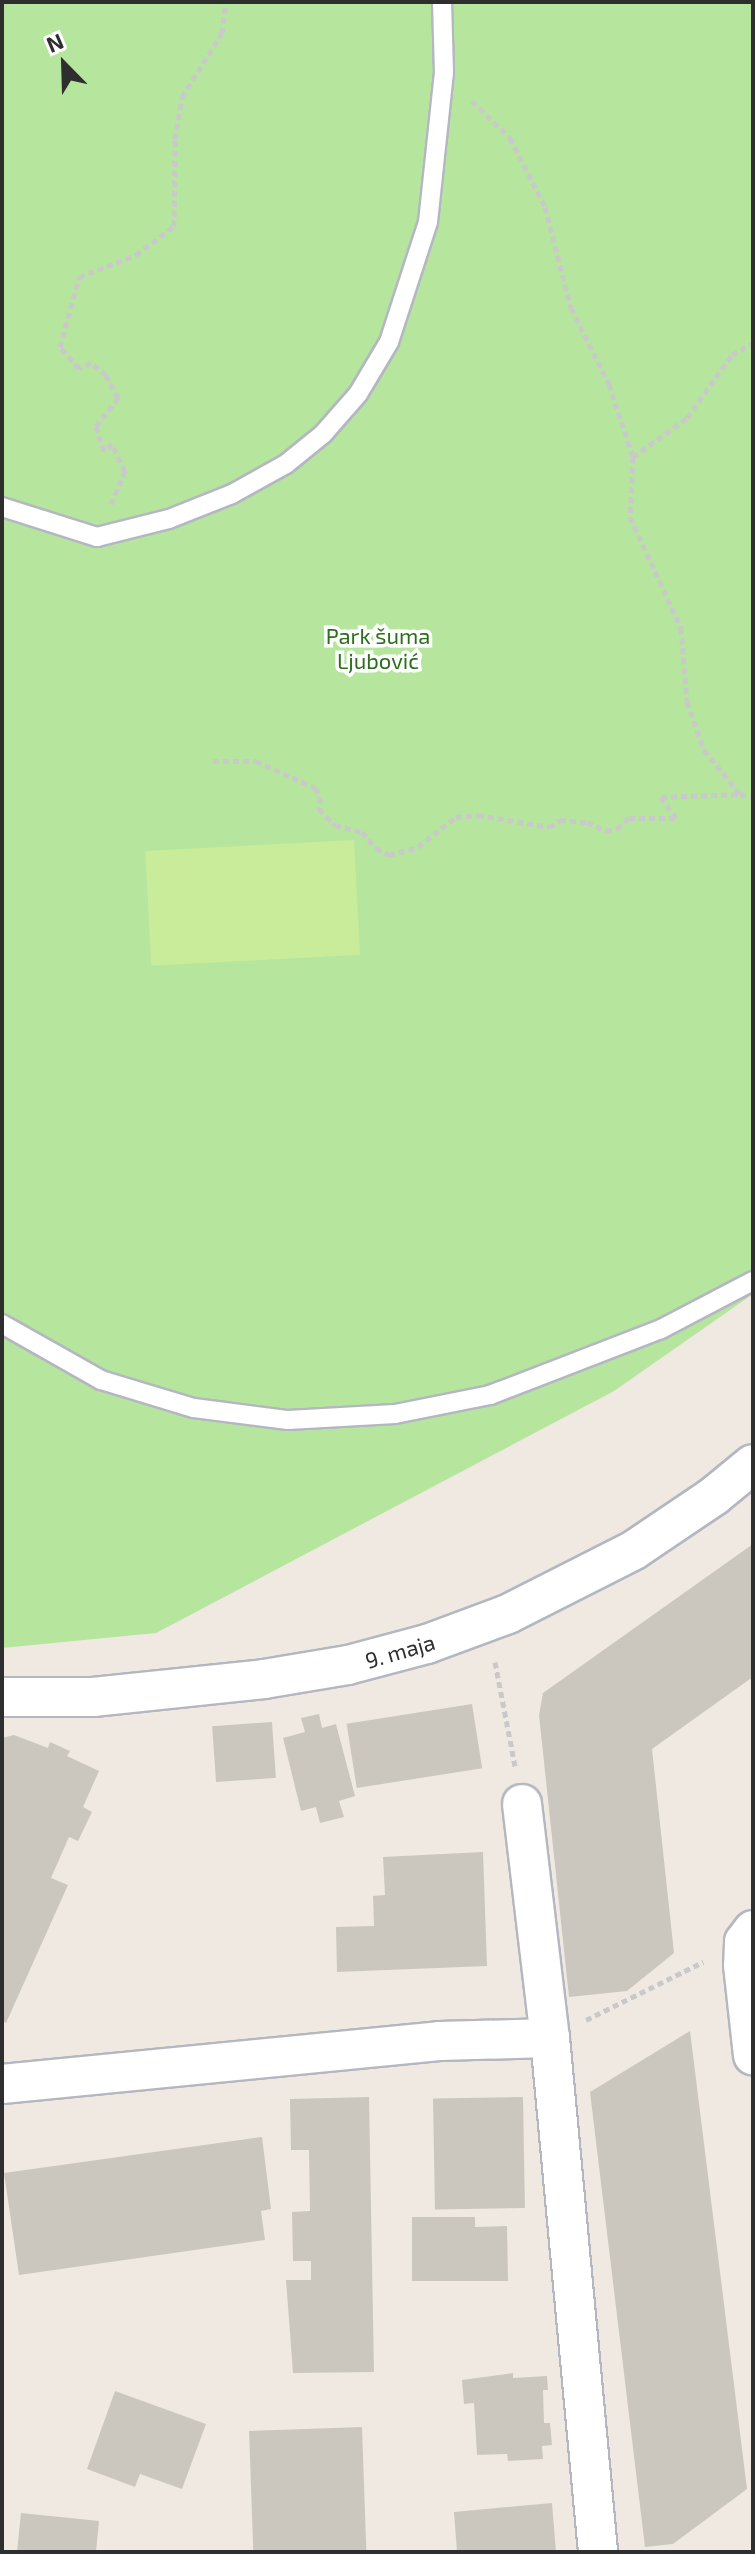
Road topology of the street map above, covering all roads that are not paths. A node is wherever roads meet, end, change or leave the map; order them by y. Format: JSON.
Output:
{"nodes":[{"id":1,"x":442,"y":2,"type":"edge"},
{"id":2,"x":2,"y":507,"type":"edge"},
{"id":3,"x":753,"y":1281,"type":"edge"},
{"id":4,"x":2,"y":1324,"type":"edge"},
{"id":5,"x":753,"y":1464,"type":"edge"},
{"id":6,"x":2,"y":1697,"type":"edge"},
{"id":7,"x":522,"y":1804,"type":"road end"},
{"id":8,"x":748,"y":1954,"type":"edge"},
{"id":9,"x":550,"y":2038,"type":"junction"},
{"id":10,"x":753,"y":2055,"type":"edge"},
{"id":11,"x":2,"y":2084,"type":"edge"},
{"id":12,"x":598,"y":2552,"type":"edge"}],
"edges":[{"from":1,"to":2,"type":"lane"},
{"from":3,"to":4,"type":"lane"},
{"from":5,"to":6,"type":"street","name":"9. maja"},
{"from":7,"to":9,"type":"street"},
{"from":8,"to":10,"type":"street"},
{"from":9,"to":11,"type":"street"},
{"from":9,"to":12,"type":"street"}]}
